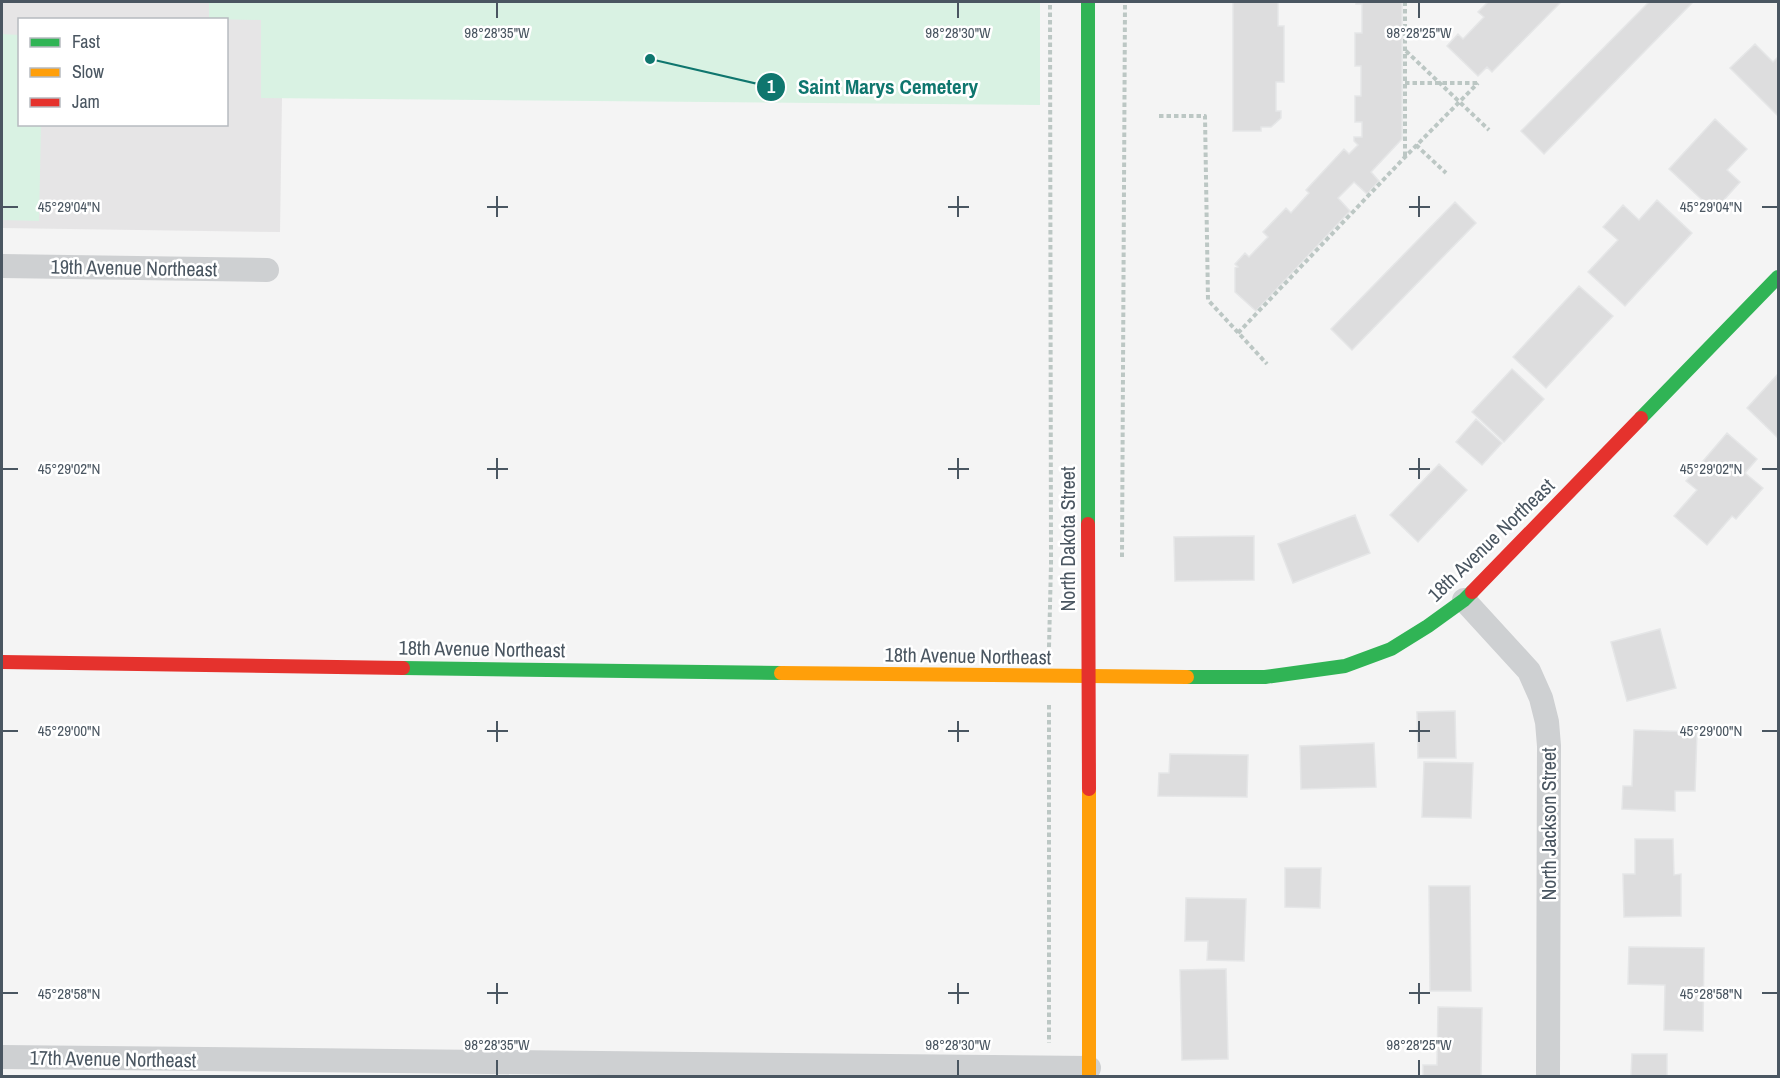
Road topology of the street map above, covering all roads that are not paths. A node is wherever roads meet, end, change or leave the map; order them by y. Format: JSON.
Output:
{"nodes":[{"id":1,"x":1088,"y":2,"type":"edge"},
{"id":2,"x":2,"y":266,"type":"edge"},
{"id":3,"x":267,"y":270,"type":"dead end"},
{"id":4,"x":1779,"y":277,"type":"edge"},
{"id":5,"x":1464,"y":600,"type":"junction"},
{"id":6,"x":2,"y":662,"type":"edge"},
{"id":7,"x":1088,"y":677,"type":"junction"},
{"id":8,"x":2,"y":1058,"type":"edge"},
{"id":9,"x":1089,"y":1072,"type":"edge"},
{"id":10,"x":1548,"y":1077,"type":"edge"}],
"edges":[{"from":1,"to":7,"type":"street","name":"North Dakota Street"},
{"from":2,"to":3,"type":"street","name":"19th Avenue Northeast"},
{"from":4,"to":5,"type":"street","name":"18th Avenue Northeast"},
{"from":5,"to":7,"type":"street","name":"18th Avenue Northeast"},
{"from":5,"to":10,"type":"street","name":"North Jackson Street"},
{"from":6,"to":7,"type":"street","name":"18th Avenue Northeast"},
{"from":7,"to":9,"type":"street","name":"North Dakota Street"},
{"from":8,"to":9,"type":"street","name":"17th Avenue Northeast"}]}
